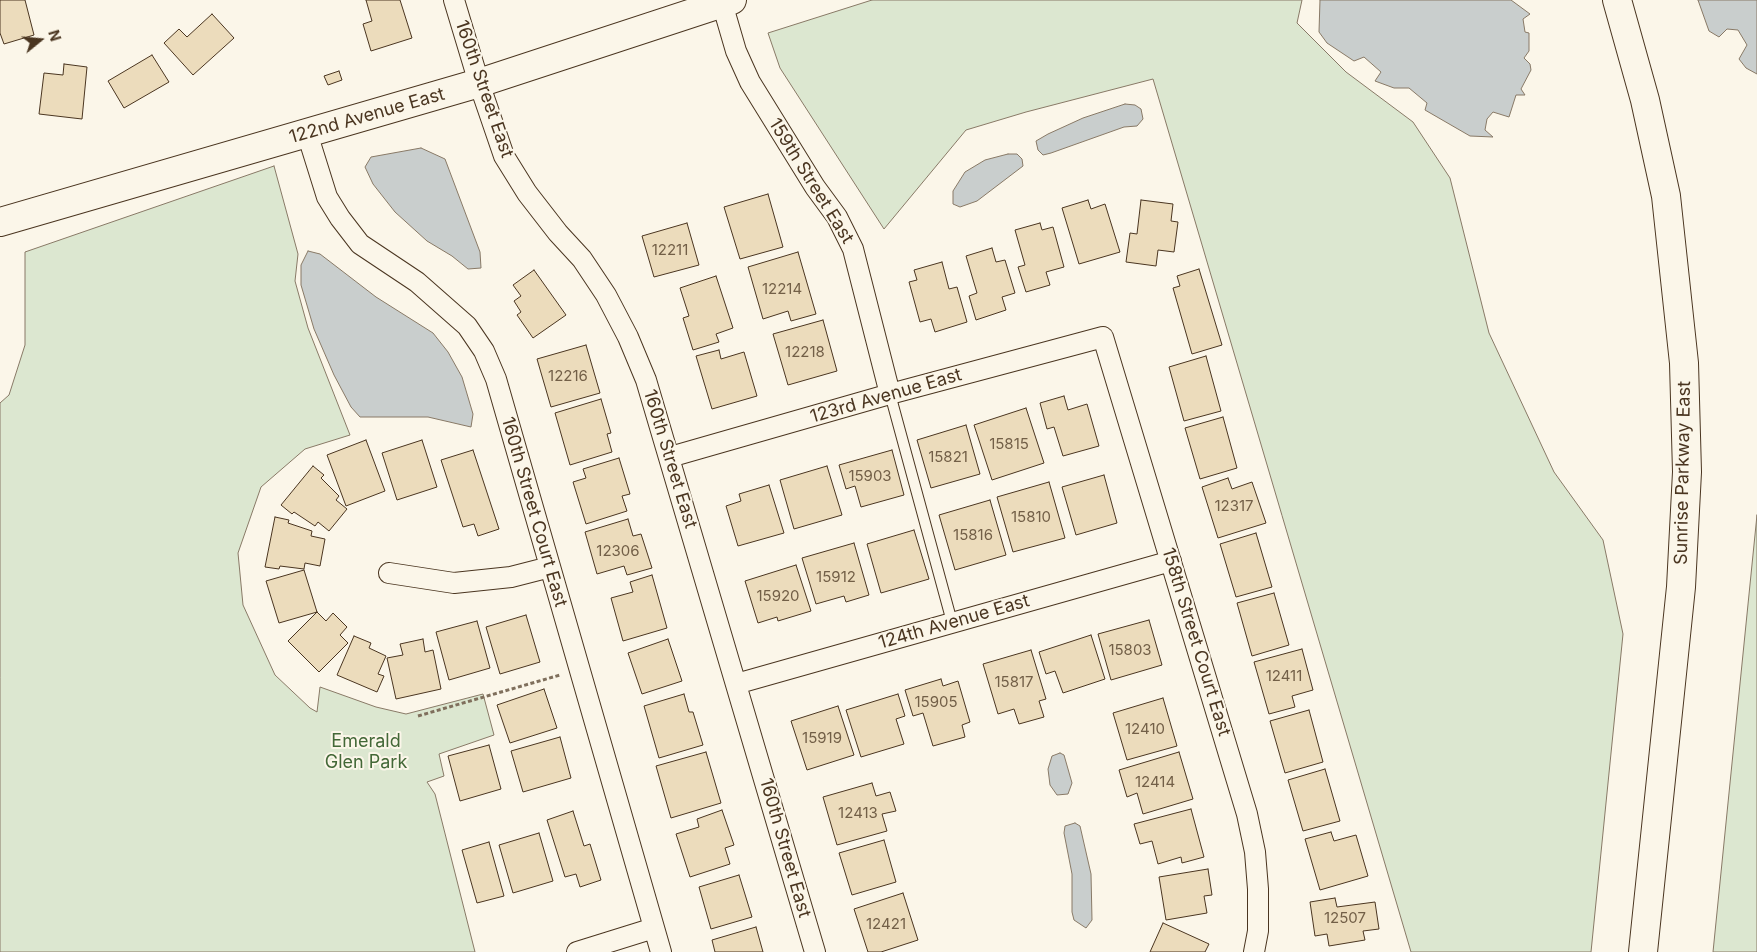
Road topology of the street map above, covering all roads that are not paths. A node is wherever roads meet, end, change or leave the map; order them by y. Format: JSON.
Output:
{"nodes":[{"id":1,"x":454,"y":0,"type":"edge"},
{"id":2,"x":1617,"y":0,"type":"edge"},
{"id":3,"x":727,"y":2,"type":"edge"},
{"id":4,"x":479,"y":83,"type":"junction"},
{"id":5,"x":307,"y":133,"type":"junction"},
{"id":6,"x":0,"y":222,"type":"edge"},
{"id":7,"x":1103,"y":337,"type":"joint"},
{"id":8,"x":890,"y":394,"type":"junction"},
{"id":9,"x":670,"y":457,"type":"junction"},
{"id":10,"x":1171,"y":561,"type":"junction"},
{"id":11,"x":550,"y":566,"type":"junction"},
{"id":12,"x":389,"y":573,"type":"dead end"},
{"id":13,"x":952,"y":622,"type":"junction"},
{"id":14,"x":736,"y":684,"type":"junction"},
{"id":15,"x":654,"y":928,"type":"junction"},
{"id":16,"x":577,"y":952,"type":"edge"},
{"id":17,"x":661,"y":952,"type":"edge"},
{"id":18,"x":815,"y":952,"type":"edge"},
{"id":19,"x":1254,"y":952,"type":"edge"},
{"id":20,"x":1643,"y":952,"type":"edge"}],
"edges":[{"from":1,"to":4,"type":"street","name":"160th Street East"},
{"from":2,"to":20,"type":"street","name":"Sunrise Parkway East"},
{"from":3,"to":4,"type":"street","name":"122nd Avenue East"},
{"from":3,"to":8,"type":"street","name":"159th Street East"},
{"from":4,"to":5,"type":"street","name":"122nd Avenue East"},
{"from":4,"to":9,"type":"street","name":"160th Street East"},
{"from":5,"to":6,"type":"street","name":"122nd Avenue East"},
{"from":5,"to":11,"type":"street","name":"160th Street Court East"},
{"from":7,"to":8,"type":"street","name":"123rd Avenue East"},
{"from":7,"to":10,"type":"street","name":"158th Street Court East"},
{"from":8,"to":9,"type":"street","name":"123rd Avenue East"},
{"from":8,"to":13,"type":"lane"},
{"from":9,"to":14,"type":"street","name":"160th Street East"},
{"from":10,"to":13,"type":"street","name":"124th Avenue East"},
{"from":10,"to":19,"type":"street","name":"158th Street Court East"},
{"from":11,"to":12,"type":"street"},
{"from":11,"to":15,"type":"street","name":"160th Street Court East"},
{"from":13,"to":14,"type":"street","name":"124th Avenue East"},
{"from":14,"to":18,"type":"street","name":"160th Street East"},
{"from":15,"to":16,"type":"street"},
{"from":15,"to":17,"type":"street","name":"160th Street Court East"}]}
